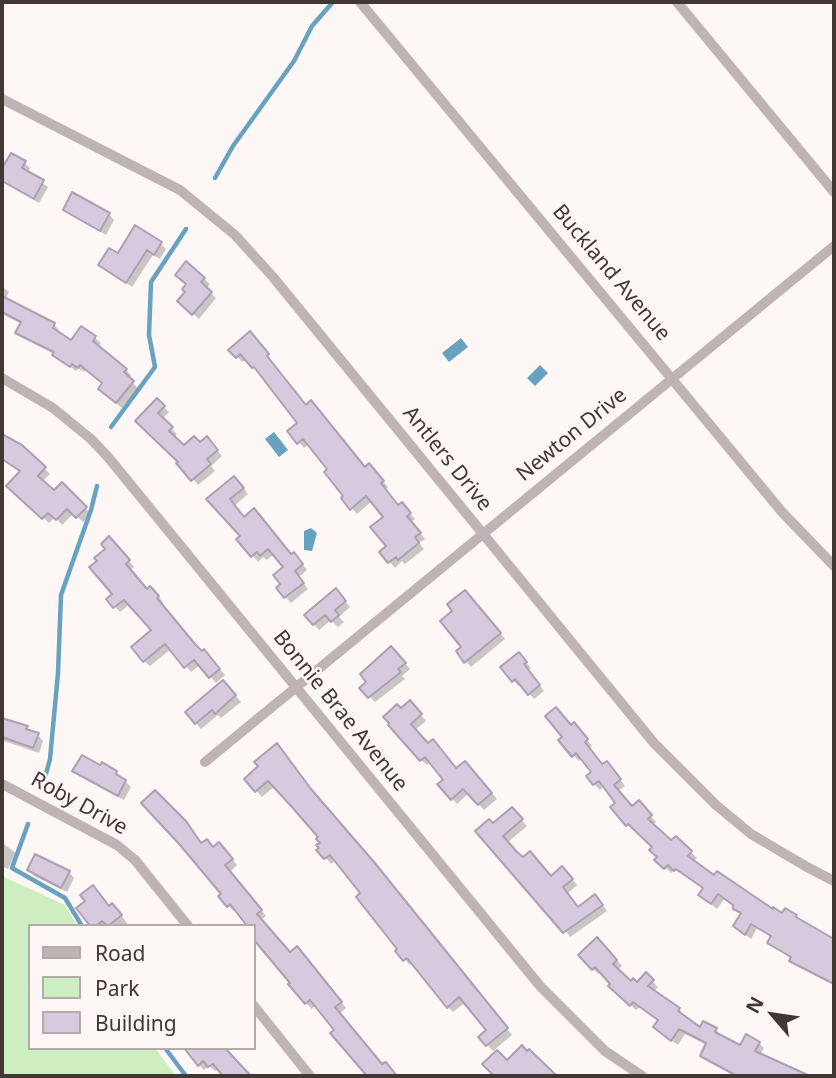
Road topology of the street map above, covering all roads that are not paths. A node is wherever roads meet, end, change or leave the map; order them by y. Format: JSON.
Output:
{"nodes":[{"id":1,"x":360,"y":2,"type":"edge"},
{"id":2,"x":677,"y":2,"type":"edge"},
{"id":3,"x":2,"y":99,"type":"edge"},
{"id":4,"x":834,"y":192,"type":"edge"},
{"id":5,"x":834,"y":246,"type":"edge"},
{"id":6,"x":673,"y":378,"type":"junction"},
{"id":7,"x":2,"y":379,"type":"edge"},
{"id":8,"x":483,"y":533,"type":"junction"},
{"id":9,"x":834,"y":566,"type":"edge"},
{"id":10,"x":295,"y":686,"type":"junction"},
{"id":11,"x":205,"y":762,"type":"dead end"},
{"id":12,"x":2,"y":784,"type":"edge"},
{"id":13,"x":834,"y":881,"type":"edge"},
{"id":14,"x":186,"y":924,"type":"edge"},
{"id":15,"x":256,"y":1008,"type":"edge"},
{"id":16,"x":310,"y":1076,"type":"edge"},
{"id":17,"x":642,"y":1076,"type":"edge"}],
"edges":[{"from":1,"to":6,"type":"street","name":"Buckland Avenue"},
{"from":2,"to":4,"type":"street"},
{"from":3,"to":8,"type":"street","name":"Antlers Drive"},
{"from":5,"to":6,"type":"street","name":"Newton Drive"},
{"from":6,"to":8,"type":"street","name":"Newton Drive"},
{"from":6,"to":9,"type":"street","name":"Buckland Avenue"},
{"from":7,"to":10,"type":"street","name":"Bonnie Brae Avenue"},
{"from":8,"to":10,"type":"street","name":"Newton Drive"},
{"from":8,"to":13,"type":"street","name":"Antlers Drive"},
{"from":10,"to":11,"type":"street","name":"Newton Drive"},
{"from":10,"to":17,"type":"street","name":"Bonnie Brae Avenue"},
{"from":12,"to":14,"type":"street","name":"Roby Drive"},
{"from":15,"to":16,"type":"street"}]}
